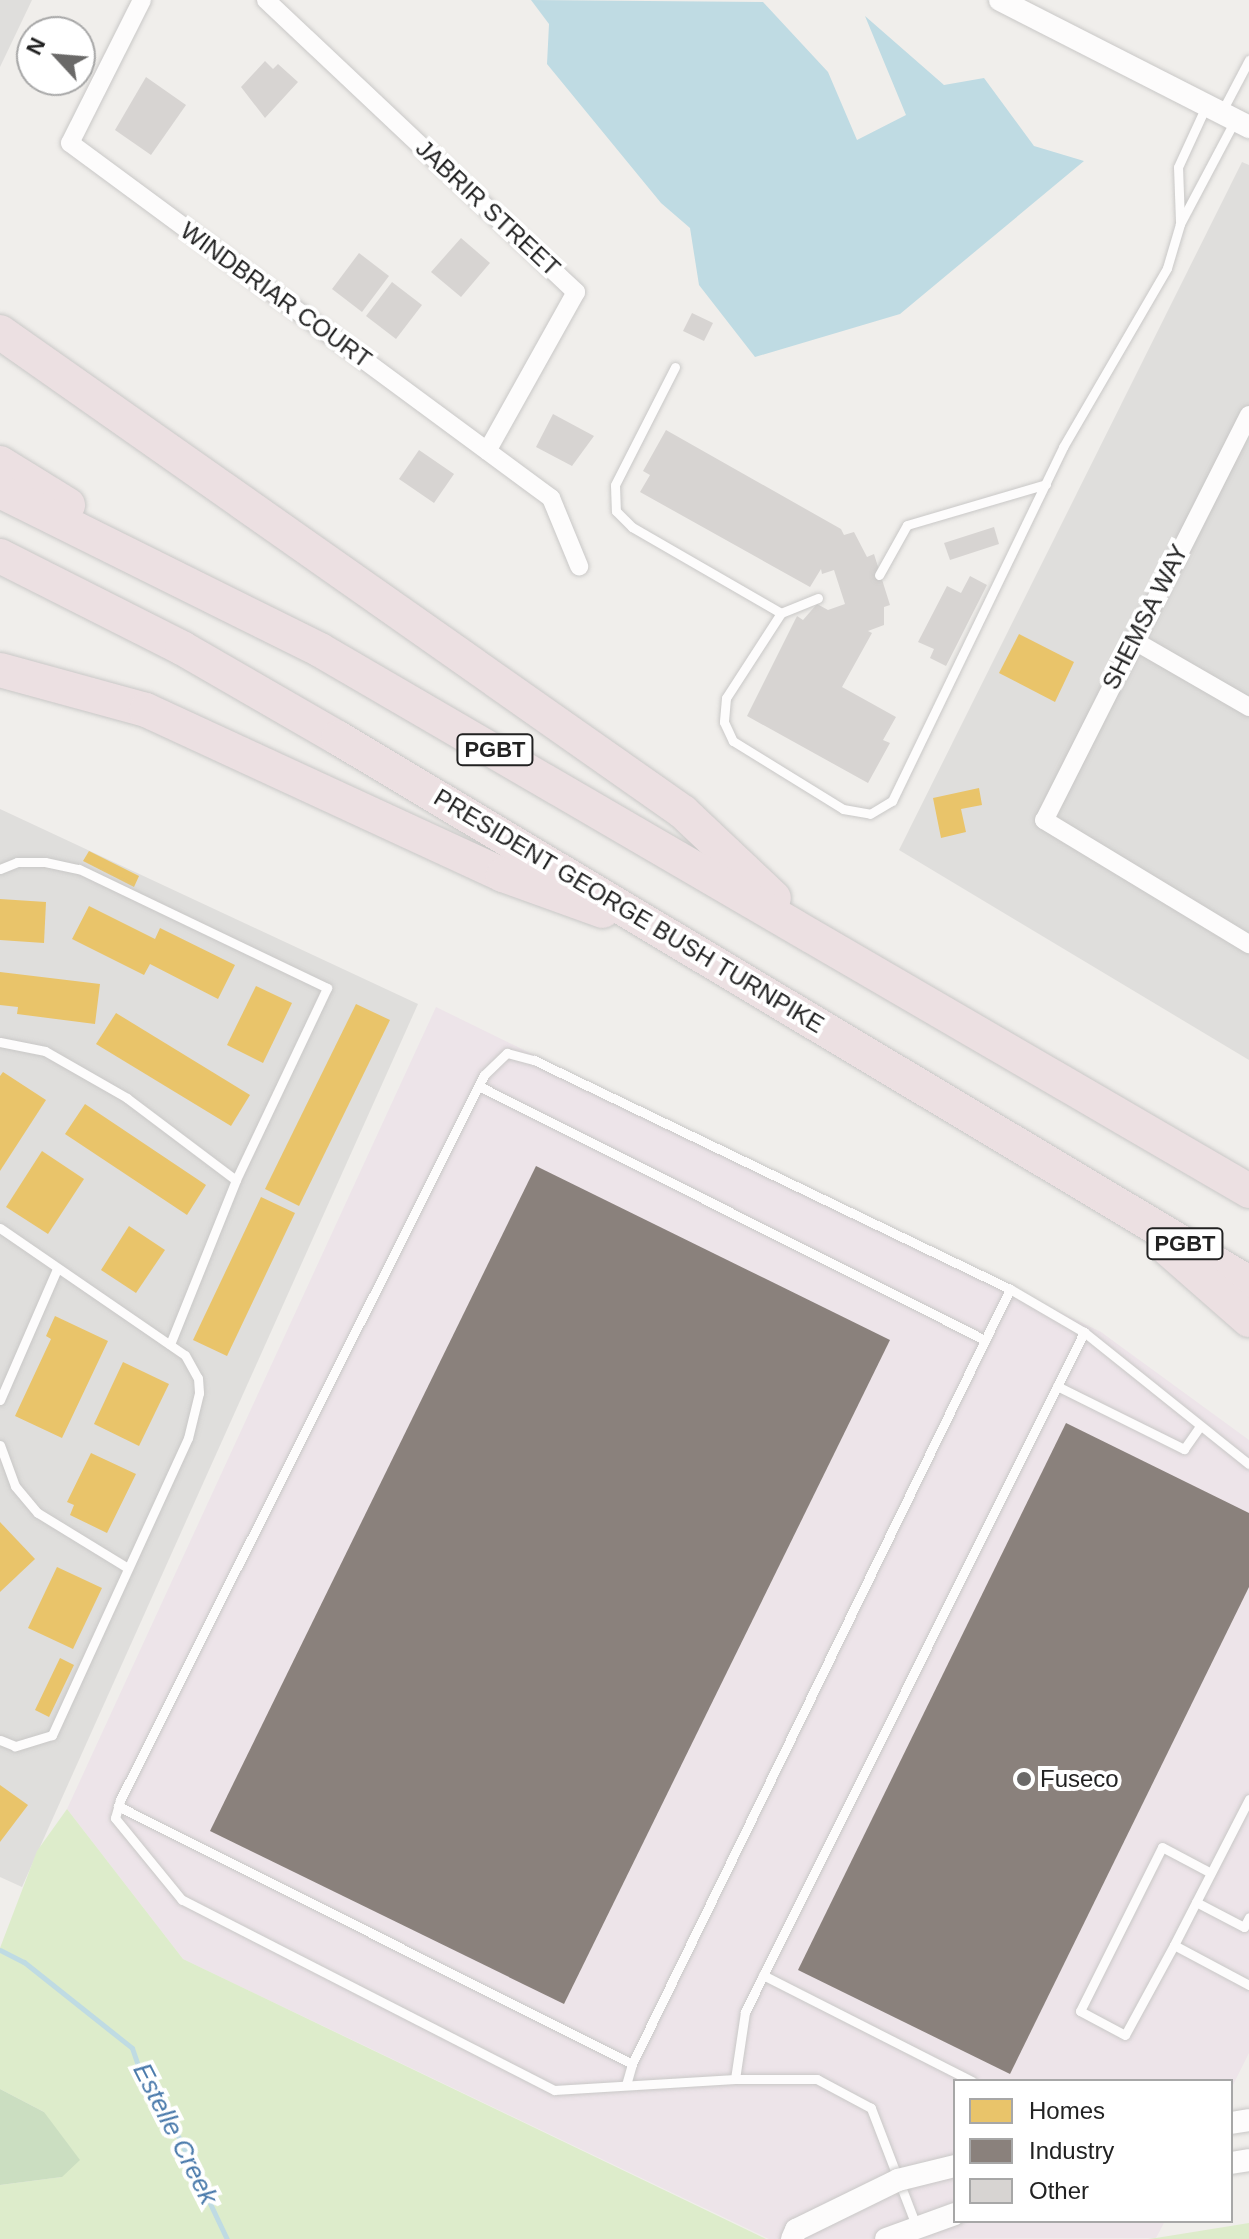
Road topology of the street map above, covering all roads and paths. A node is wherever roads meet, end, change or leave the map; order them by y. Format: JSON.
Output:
{"nodes":[{"id":1,"x":142,"y":0,"type":"edge"},
{"id":2,"x":266,"y":0,"type":"edge"},
{"id":3,"x":1000,"y":0,"type":"edge"},
{"id":4,"x":1249,"y":60,"type":"edge"},
{"id":5,"x":1228,"y":116,"type":"edge"},
{"id":6,"x":1180,"y":224,"type":"junction"},
{"id":7,"x":0,"y":332,"type":"edge"},
{"id":8,"x":675,"y":367,"type":"dead end"},
{"id":9,"x":1249,"y":415,"type":"edge"},
{"id":10,"x":487,"y":451,"type":"junction"},
{"id":11,"x":0,"y":463,"type":"edge"},
{"id":12,"x":1046,"y":484,"type":"junction"},
{"id":13,"x":0,"y":491,"type":"edge"},
{"id":14,"x":0,"y":556,"type":"edge"},
{"id":15,"x":579,"y":566,"type":"dead end"},
{"id":16,"x":157,"y":567,"type":"junction"},
{"id":17,"x":879,"y":575,"type":"dead end"},
{"id":18,"x":818,"y":598,"type":"dead end"},
{"id":19,"x":781,"y":613,"type":"junction"},
{"id":20,"x":1133,"y":640,"type":"junction"},
{"id":21,"x":0,"y":670,"type":"edge"},
{"id":22,"x":1249,"y":707,"type":"edge"},
{"id":23,"x":0,"y":869,"type":"edge"},
{"id":24,"x":675,"y":938,"type":"junction"},
{"id":25,"x":826,"y":943,"type":"junction"},
{"id":26,"x":1249,"y":944,"type":"edge"},
{"id":27,"x":0,"y":1042,"type":"edge"},
{"id":28,"x":479,"y":1086,"type":"junction"},
{"id":29,"x":1157,"y":1136,"type":"junction"},
{"id":30,"x":1249,"y":1167,"type":"edge"},
{"id":31,"x":236,"y":1180,"type":"junction"},
{"id":32,"x":1249,"y":1191,"type":"edge"},
{"id":33,"x":1121,"y":1206,"type":"junction"},
{"id":34,"x":0,"y":1228,"type":"edge"},
{"id":35,"x":57,"y":1269,"type":"junction"},
{"id":36,"x":1249,"y":1283,"type":"edge"},
{"id":37,"x":1010,"y":1289,"type":"junction"},
{"id":38,"x":1249,"y":1320,"type":"edge"},
{"id":39,"x":1084,"y":1332,"type":"junction"},
{"id":40,"x":985,"y":1340,"type":"junction"},
{"id":41,"x":170,"y":1344,"type":"junction"},
{"id":42,"x":1057,"y":1386,"type":"junction"},
{"id":43,"x":0,"y":1400,"type":"edge"},
{"id":44,"x":1200,"y":1426,"type":"junction"},
{"id":45,"x":0,"y":1445,"type":"edge"},
{"id":46,"x":1249,"y":1464,"type":"edge"},
{"id":47,"x":126,"y":1567,"type":"junction"},
{"id":48,"x":0,"y":1740,"type":"edge"},
{"id":49,"x":1249,"y":1799,"type":"edge"},
{"id":50,"x":118,"y":1806,"type":"junction"},
{"id":51,"x":1211,"y":1873,"type":"junction"},
{"id":52,"x":1196,"y":1902,"type":"junction"},
{"id":53,"x":1249,"y":1917,"type":"edge"},
{"id":54,"x":1174,"y":1945,"type":"junction"},
{"id":55,"x":763,"y":1975,"type":"junction"},
{"id":56,"x":1249,"y":1985,"type":"edge"},
{"id":57,"x":632,"y":2064,"type":"junction"},
{"id":58,"x":735,"y":2079,"type":"junction"},
{"id":59,"x":968,"y":2079,"type":"edge"},
{"id":60,"x":626,"y":2085,"type":"junction"},
{"id":61,"x":953,"y":2166,"type":"edge"},
{"id":62,"x":898,"y":2180,"type":"junction"},
{"id":63,"x":953,"y":2215,"type":"edge"},
{"id":64,"x":917,"y":2228,"type":"junction"},
{"id":65,"x":792,"y":2239,"type":"edge"},
{"id":66,"x":886,"y":2239,"type":"edge"}],
"edges":[{"from":1,"to":10,"type":"street","name":"WINDBRIAR COURT"},
{"from":2,"to":10,"type":"street","name":"JABRIR STREET"},
{"from":3,"to":5,"type":"street"},
{"from":4,"to":5,"type":"lane"},
{"from":5,"to":6,"type":"lane"},
{"from":5,"to":6,"type":"lane"},
{"from":6,"to":12,"type":"lane"},
{"from":7,"to":25,"type":"highway"},
{"from":8,"to":19,"type":"lane"},
{"from":9,"to":20,"type":"street","name":"SHEMSA WAY"},
{"from":10,"to":15,"type":"street","name":"WINDBRIAR COURT"},
{"from":11,"to":16,"type":"highway"},
{"from":12,"to":17,"type":"lane"},
{"from":12,"to":19,"type":"lane"},
{"from":13,"to":16,"type":"highway","number":"PGBT"},
{"from":14,"to":24,"type":"highway","name":"PRESIDENT GEORGE BUSH TURNPIKE","number":"PGBT"},
{"from":16,"to":25,"type":"highway","number":"PGBT"},
{"from":18,"to":19,"type":"lane"},
{"from":20,"to":22,"type":"street"},
{"from":20,"to":26,"type":"street","name":"SHEMSA WAY"},
{"from":21,"to":24,"type":"highway"},
{"from":23,"to":31,"type":"lane"},
{"from":24,"to":33,"type":"highway","name":"PRESIDENT GEORGE BUSH TURNPIKE","number":"PGBT"},
{"from":25,"to":29,"type":"highway","number":"PGBT"},
{"from":27,"to":31,"type":"lane"},
{"from":28,"to":37,"type":"lane"},
{"from":28,"to":40,"type":"lane"},
{"from":28,"to":50,"type":"lane"},
{"from":29,"to":30,"type":"highway"},
{"from":29,"to":32,"type":"highway","number":"PGBT"},
{"from":31,"to":41,"type":"lane"},
{"from":33,"to":36,"type":"highway","name":"PRESIDENT GEORGE BUSH TURNPIKE","number":"PGBT"},
{"from":33,"to":38,"type":"highway"},
{"from":34,"to":35,"type":"lane"},
{"from":35,"to":41,"type":"lane"},
{"from":35,"to":43,"type":"lane"},
{"from":37,"to":39,"type":"lane"},
{"from":37,"to":40,"type":"lane"},
{"from":39,"to":42,"type":"lane"},
{"from":39,"to":44,"type":"lane"},
{"from":40,"to":57,"type":"lane"},
{"from":41,"to":47,"type":"lane"},
{"from":42,"to":44,"type":"lane"},
{"from":42,"to":55,"type":"lane"},
{"from":44,"to":46,"type":"lane"},
{"from":45,"to":47,"type":"lane"},
{"from":47,"to":48,"type":"lane"},
{"from":49,"to":51,"type":"lane"},
{"from":50,"to":57,"type":"lane"},
{"from":50,"to":60,"type":"lane"},
{"from":51,"to":52,"type":"lane"},
{"from":51,"to":54,"type":"lane"},
{"from":52,"to":53,"type":"lane"},
{"from":52,"to":54,"type":"lane"},
{"from":54,"to":56,"type":"lane"},
{"from":55,"to":58,"type":"lane"},
{"from":55,"to":59,"type":"lane"},
{"from":57,"to":60,"type":"lane"},
{"from":58,"to":60,"type":"lane"},
{"from":58,"to":62,"type":"lane"},
{"from":61,"to":62,"type":"street","bridge":true},
{"from":62,"to":64,"type":"lane"},
{"from":62,"to":65,"type":"street","bridge":true},
{"from":63,"to":64,"type":"street"},
{"from":64,"to":66,"type":"street"}]}
